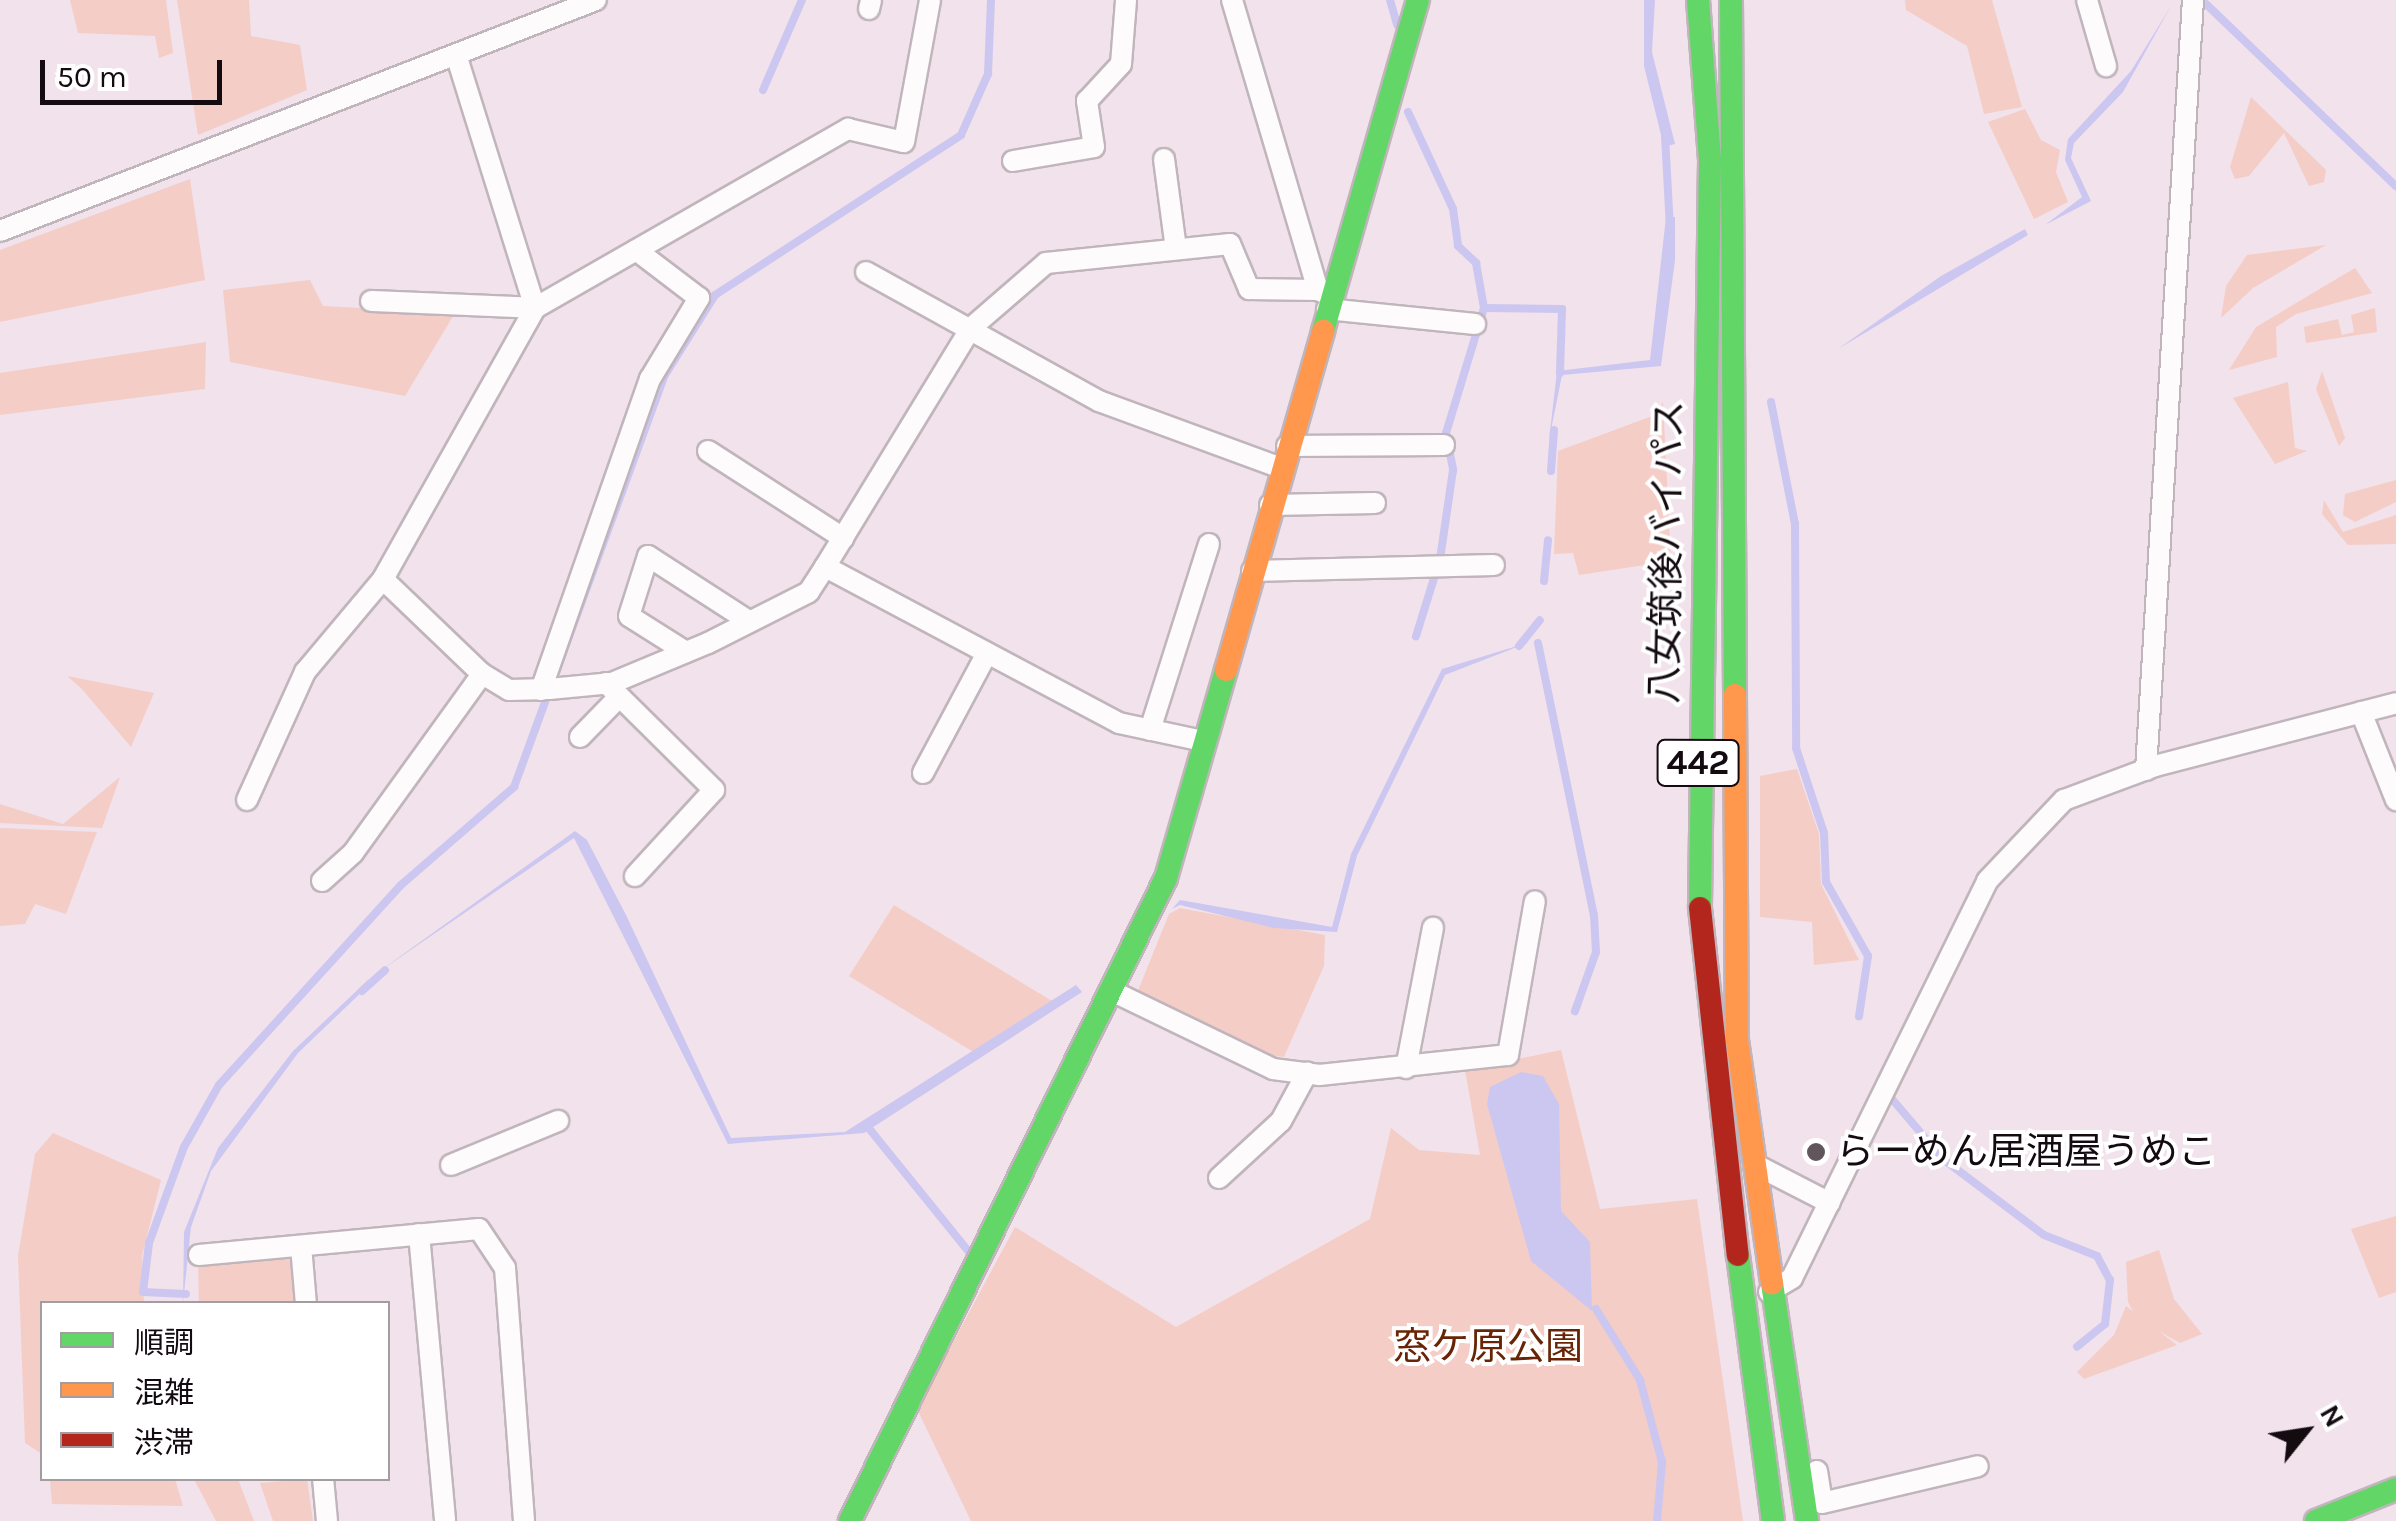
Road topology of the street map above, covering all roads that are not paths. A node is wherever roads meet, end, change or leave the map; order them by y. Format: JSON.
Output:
{"nodes":[{"id":1,"x":596,"y":0,"type":"edge"},
{"id":2,"x":930,"y":0,"type":"edge"},
{"id":3,"x":1126,"y":0,"type":"edge"},
{"id":4,"x":1232,"y":0,"type":"edge"},
{"id":5,"x":1418,"y":0,"type":"edge"},
{"id":6,"x":1698,"y":0,"type":"edge"},
{"id":7,"x":1731,"y":0,"type":"edge"},
{"id":8,"x":2088,"y":0,"type":"edge"},
{"id":9,"x":2193,"y":0,"type":"edge"},
{"id":10,"x":456,"y":54,"type":"junction"},
{"id":11,"x":2106,"y":66,"type":"dead end"},
{"id":12,"x":1164,"y":159,"type":"dead end"},
{"id":13,"x":1013,"y":162,"type":"dead end"},
{"id":14,"x":0,"y":231,"type":"edge"},
{"id":15,"x":1176,"y":249,"type":"junction"},
{"id":16,"x":636,"y":250,"type":"junction"},
{"id":17,"x":866,"y":272,"type":"dead end"},
{"id":18,"x":1325,"y":298,"type":"junction"},
{"id":19,"x":371,"y":301,"type":"dead end"},
{"id":20,"x":534,"y":308,"type":"junction"},
{"id":21,"x":1476,"y":324,"type":"dead end"},
{"id":22,"x":970,"y":328,"type":"junction"},
{"id":23,"x":1444,"y":445,"type":"dead end"},
{"id":24,"x":708,"y":451,"type":"dead end"},
{"id":25,"x":1284,"y":457,"type":"junction"},
{"id":26,"x":1376,"y":503,"type":"dead end"},
{"id":27,"x":1270,"y":506,"type":"junction"},
{"id":28,"x":842,"y":538,"type":"junction"},
{"id":29,"x":1208,"y":544,"type":"dead end"},
{"id":30,"x":1494,"y":564,"type":"dead end"},
{"id":31,"x":826,"y":566,"type":"junction"},
{"id":32,"x":1252,"y":571,"type":"junction"},
{"id":33,"x":383,"y":580,"type":"junction"},
{"id":34,"x":750,"y":622,"type":"junction"},
{"id":35,"x":686,"y":652,"type":"junction"},
{"id":36,"x":987,"y":653,"type":"junction"},
{"id":37,"x":482,"y":674,"type":"junction"},
{"id":38,"x":541,"y":690,"type":"junction"},
{"id":39,"x":611,"y":692,"type":"junction"},
{"id":40,"x":2396,"y":703,"type":"edge"},
{"id":41,"x":2360,"y":712,"type":"junction"},
{"id":42,"x":1150,"y":730,"type":"junction"},
{"id":43,"x":580,"y":737,"type":"dead end"},
{"id":44,"x":1203,"y":741,"type":"junction"},
{"id":45,"x":2146,"y":770,"type":"junction"},
{"id":46,"x":923,"y":773,"type":"dead end"},
{"id":47,"x":247,"y":800,"type":"dead end"},
{"id":48,"x":2396,"y":800,"type":"edge"},
{"id":49,"x":635,"y":876,"type":"dead end"},
{"id":50,"x":322,"y":882,"type":"dead end"},
{"id":51,"x":1535,"y":901,"type":"dead end"},
{"id":52,"x":1433,"y":928,"type":"dead end"},
{"id":53,"x":1116,"y":993,"type":"junction"},
{"id":54,"x":1406,"y":1068,"type":"junction"},
{"id":55,"x":1306,"y":1073,"type":"junction"},
{"id":56,"x":558,"y":1122,"type":"dead end"},
{"id":57,"x":1754,"y":1164,"type":"junction"},
{"id":58,"x":451,"y":1165,"type":"dead end"},
{"id":59,"x":1219,"y":1178,"type":"dead end"},
{"id":60,"x":1830,"y":1204,"type":"junction"},
{"id":61,"x":419,"y":1234,"type":"junction"},
{"id":62,"x":300,"y":1246,"type":"junction"},
{"id":63,"x":200,"y":1256,"type":"dead end"},
{"id":64,"x":1774,"y":1290,"type":"junction"},
{"id":65,"x":306,"y":1301,"type":"edge"},
{"id":66,"x":1742,"y":1306,"type":"junction"},
{"id":67,"x":1805,"y":1401,"type":"dead end"},
{"id":68,"x":1978,"y":1466,"type":"dead end"},
{"id":69,"x":323,"y":1481,"type":"edge"},
{"id":70,"x":2396,"y":1489,"type":"edge"},
{"id":71,"x":327,"y":1521,"type":"edge"},
{"id":72,"x":446,"y":1521,"type":"edge"},
{"id":73,"x":524,"y":1521,"type":"edge"},
{"id":74,"x":850,"y":1521,"type":"edge"},
{"id":75,"x":1773,"y":1521,"type":"edge"},
{"id":76,"x":1806,"y":1521,"type":"edge"},
{"id":77,"x":2316,"y":1521,"type":"edge"}],
"edges":[{"from":1,"to":10,"type":"street"},
{"from":2,"to":16,"type":"street"},
{"from":3,"to":13,"type":"street"},
{"from":4,"to":18,"type":"street"},
{"from":5,"to":18,"type":"main road"},
{"from":6,"to":66,"type":"main road","name":"八女筑後バイパス","number":"442"},
{"from":7,"to":57,"type":"main road","name":"八女筑後バイパス","number":"442"},
{"from":8,"to":11,"type":"street"},
{"from":9,"to":45,"type":"street"},
{"from":10,"to":14,"type":"street"},
{"from":10,"to":20,"type":"street"},
{"from":12,"to":15,"type":"street"},
{"from":15,"to":18,"type":"street"},
{"from":15,"to":22,"type":"street"},
{"from":16,"to":20,"type":"street"},
{"from":16,"to":38,"type":"street"},
{"from":17,"to":22,"type":"street"},
{"from":18,"to":21,"type":"street"},
{"from":18,"to":25,"type":"main road"},
{"from":19,"to":20,"type":"street"},
{"from":20,"to":33,"type":"street"},
{"from":22,"to":25,"type":"street"},
{"from":22,"to":28,"type":"street"},
{"from":23,"to":25,"type":"street"},
{"from":24,"to":28,"type":"street"},
{"from":25,"to":27,"type":"main road"},
{"from":26,"to":27,"type":"street"},
{"from":27,"to":32,"type":"main road"},
{"from":28,"to":31,"type":"street"},
{"from":29,"to":42,"type":"street"},
{"from":30,"to":32,"type":"street"},
{"from":31,"to":34,"type":"street"},
{"from":31,"to":36,"type":"street"},
{"from":32,"to":44,"type":"main road"},
{"from":33,"to":37,"type":"street"},
{"from":33,"to":47,"type":"street"},
{"from":34,"to":35,"type":"street"},
{"from":34,"to":35,"type":"street"},
{"from":35,"to":39,"type":"street"},
{"from":36,"to":42,"type":"street"},
{"from":36,"to":46,"type":"street"},
{"from":37,"to":38,"type":"street"},
{"from":37,"to":50,"type":"street"},
{"from":38,"to":39,"type":"street"},
{"from":39,"to":43,"type":"street"},
{"from":39,"to":49,"type":"street"},
{"from":40,"to":41,"type":"street"},
{"from":41,"to":45,"type":"street"},
{"from":41,"to":48,"type":"street"},
{"from":42,"to":44,"type":"street"},
{"from":44,"to":53,"type":"main road"},
{"from":45,"to":60,"type":"street"},
{"from":51,"to":54,"type":"street"},
{"from":52,"to":54,"type":"street"},
{"from":53,"to":55,"type":"street"},
{"from":53,"to":74,"type":"main road"},
{"from":54,"to":55,"type":"street"},
{"from":55,"to":59,"type":"street"},
{"from":56,"to":58,"type":"street"},
{"from":57,"to":60,"type":"street"},
{"from":57,"to":64,"type":"main road","name":"八女筑後バイパス","number":"442"},
{"from":60,"to":64,"type":"street"},
{"from":61,"to":62,"type":"street"},
{"from":61,"to":72,"type":"street"},
{"from":61,"to":73,"type":"street"},
{"from":62,"to":63,"type":"street"},
{"from":62,"to":65,"type":"street"},
{"from":64,"to":66,"type":"street"},
{"from":64,"to":76,"type":"main road","name":"八女筑後バイパス","number":"442"},
{"from":66,"to":75,"type":"main road","name":"八女筑後バイパス","number":"442"},
{"from":67,"to":68,"type":"street"},
{"from":69,"to":71,"type":"street"},
{"from":70,"to":77,"type":"main road"}]}
